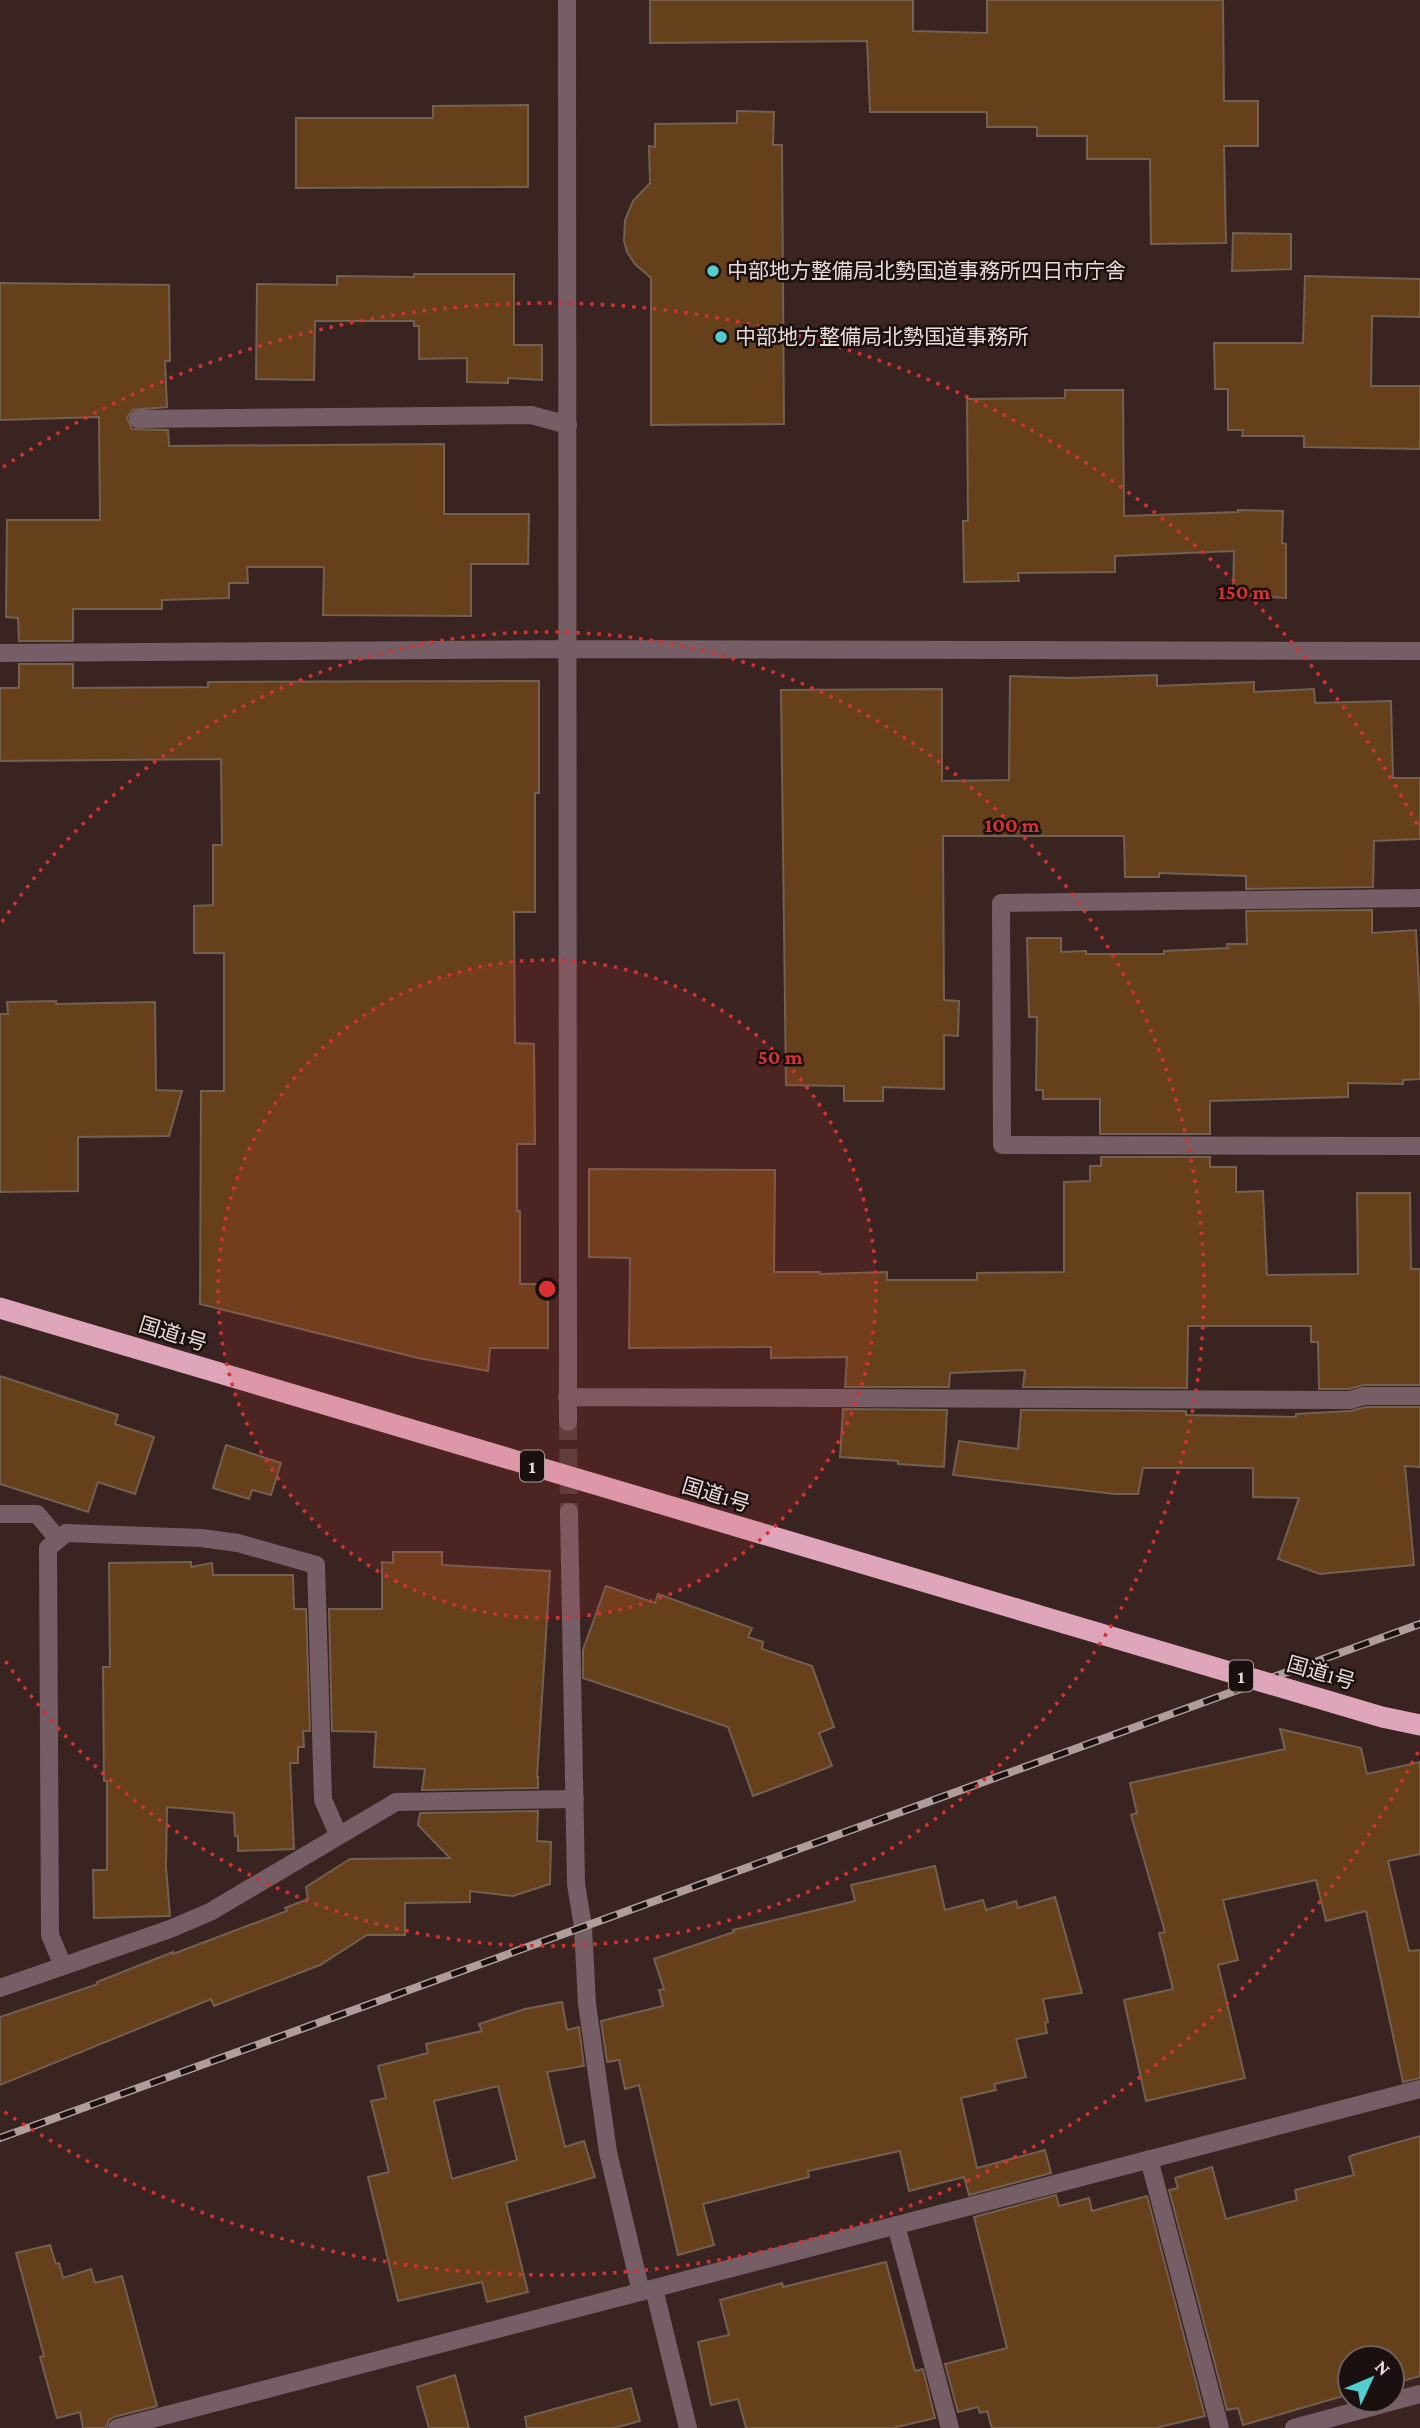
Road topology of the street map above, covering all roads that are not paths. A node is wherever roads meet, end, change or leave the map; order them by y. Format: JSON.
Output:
{"nodes":[{"id":1,"x":567,"y":0,"type":"edge"},
{"id":2,"x":138,"y":419,"type":"dead end"},
{"id":3,"x":568,"y":425,"type":"junction"},
{"id":4,"x":567,"y":649,"type":"junction"},
{"id":5,"x":1420,"y":651,"type":"edge"},
{"id":6,"x":0,"y":653,"type":"edge"},
{"id":7,"x":1420,"y":898,"type":"edge"},
{"id":8,"x":1420,"y":1146,"type":"edge"},
{"id":9,"x":0,"y":1308,"type":"edge"},
{"id":10,"x":1420,"y":1396,"type":"edge"},
{"id":11,"x":567,"y":1397,"type":"junction"},
{"id":12,"x":568,"y":1422,"type":"tunnel mouth"},
{"id":13,"x":569,"y":1512,"type":"tunnel mouth"},
{"id":14,"x":0,"y":1514,"type":"edge"},
{"id":15,"x":58,"y":1539,"type":"junction"},
{"id":16,"x":1420,"y":1725,"type":"edge"},
{"id":17,"x":575,"y":1800,"type":"junction"},
{"id":18,"x":339,"y":1836,"type":"junction"},
{"id":19,"x":63,"y":1966,"type":"junction"},
{"id":20,"x":0,"y":1988,"type":"edge"},
{"id":21,"x":1420,"y":2089,"type":"edge"},
{"id":22,"x":1149,"y":2159,"type":"junction"},
{"id":23,"x":896,"y":2225,"type":"junction"},
{"id":24,"x":648,"y":2290,"type":"junction"},
{"id":25,"x":1420,"y":2394,"type":"edge"},
{"id":26,"x":117,"y":2428,"type":"edge"},
{"id":27,"x":688,"y":2428,"type":"edge"},
{"id":28,"x":950,"y":2428,"type":"edge"},
{"id":29,"x":1220,"y":2428,"type":"edge"},
{"id":30,"x":1294,"y":2428,"type":"edge"}],
"edges":[{"from":1,"to":3,"type":"street"},
{"from":2,"to":3,"type":"street"},
{"from":3,"to":4,"type":"street"},
{"from":4,"to":5,"type":"street"},
{"from":4,"to":6,"type":"street"},
{"from":4,"to":11,"type":"street"},
{"from":7,"to":8,"type":"street"},
{"from":9,"to":16,"type":"highway","name":"国道1号","number":"1","bridge":true},
{"from":10,"to":11,"type":"street"},
{"from":11,"to":12,"type":"street"},
{"from":13,"to":17,"type":"street"},
{"from":14,"to":15,"type":"street"},
{"from":15,"to":18,"type":"street"},
{"from":15,"to":19,"type":"street"},
{"from":17,"to":18,"type":"street"},
{"from":17,"to":24,"type":"street"},
{"from":18,"to":19,"type":"street"},
{"from":19,"to":20,"type":"street"},
{"from":21,"to":22,"type":"street"},
{"from":22,"to":23,"type":"street"},
{"from":22,"to":29,"type":"street"},
{"from":23,"to":24,"type":"street"},
{"from":23,"to":28,"type":"street"},
{"from":24,"to":26,"type":"street"},
{"from":24,"to":27,"type":"street"},
{"from":25,"to":30,"type":"street"}]}
